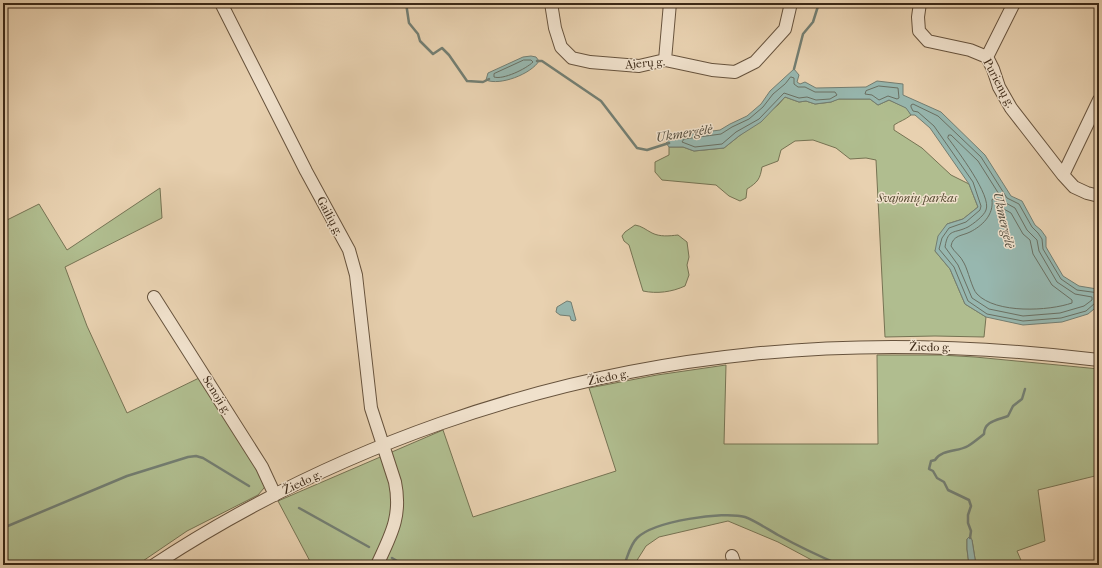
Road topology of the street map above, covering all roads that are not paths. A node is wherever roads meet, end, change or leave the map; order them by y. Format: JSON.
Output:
{"nodes":[{"id":1,"x":221,"y":3,"type":"edge"},
{"id":2,"x":551,"y":3,"type":"edge"},
{"id":3,"x":670,"y":3,"type":"edge"},
{"id":4,"x":791,"y":3,"type":"edge"},
{"id":5,"x":920,"y":3,"type":"edge"},
{"id":6,"x":1014,"y":3,"type":"edge"},
{"id":7,"x":987,"y":57,"type":"junction"},
{"id":8,"x":665,"y":60,"type":"junction"},
{"id":9,"x":1099,"y":100,"type":"edge"},
{"id":10,"x":1063,"y":174,"type":"junction"},
{"id":11,"x":1099,"y":196,"type":"edge"},
{"id":12,"x":154,"y":297,"type":"dead end"},
{"id":13,"x":1099,"y":360,"type":"edge"},
{"id":14,"x":383,"y":446,"type":"junction"},
{"id":15,"x":275,"y":495,"type":"junction"},
{"id":16,"x":154,"y":565,"type":"edge"},
{"id":17,"x":377,"y":565,"type":"edge"}],
"edges":[{"from":1,"to":14,"type":"street","name":"Gailių g."},
{"from":2,"to":8,"type":"street","name":"Ajerų g."},
{"from":3,"to":8,"type":"street"},
{"from":4,"to":8,"type":"street","name":"Ajerų g."},
{"from":5,"to":7,"type":"street","name":"Purienų g."},
{"from":6,"to":7,"type":"street"},
{"from":7,"to":10,"type":"street","name":"Purienų g."},
{"from":9,"to":10,"type":"street"},
{"from":10,"to":11,"type":"street","name":"Purienų g."},
{"from":12,"to":15,"type":"street","name":"Senoji g."},
{"from":13,"to":14,"type":"street","name":"Žiedo g."},
{"from":14,"to":15,"type":"street","name":"Žiedo g."},
{"from":14,"to":17,"type":"street","name":"Gailių g."},
{"from":15,"to":16,"type":"street","name":"Žiedo g."}]}
